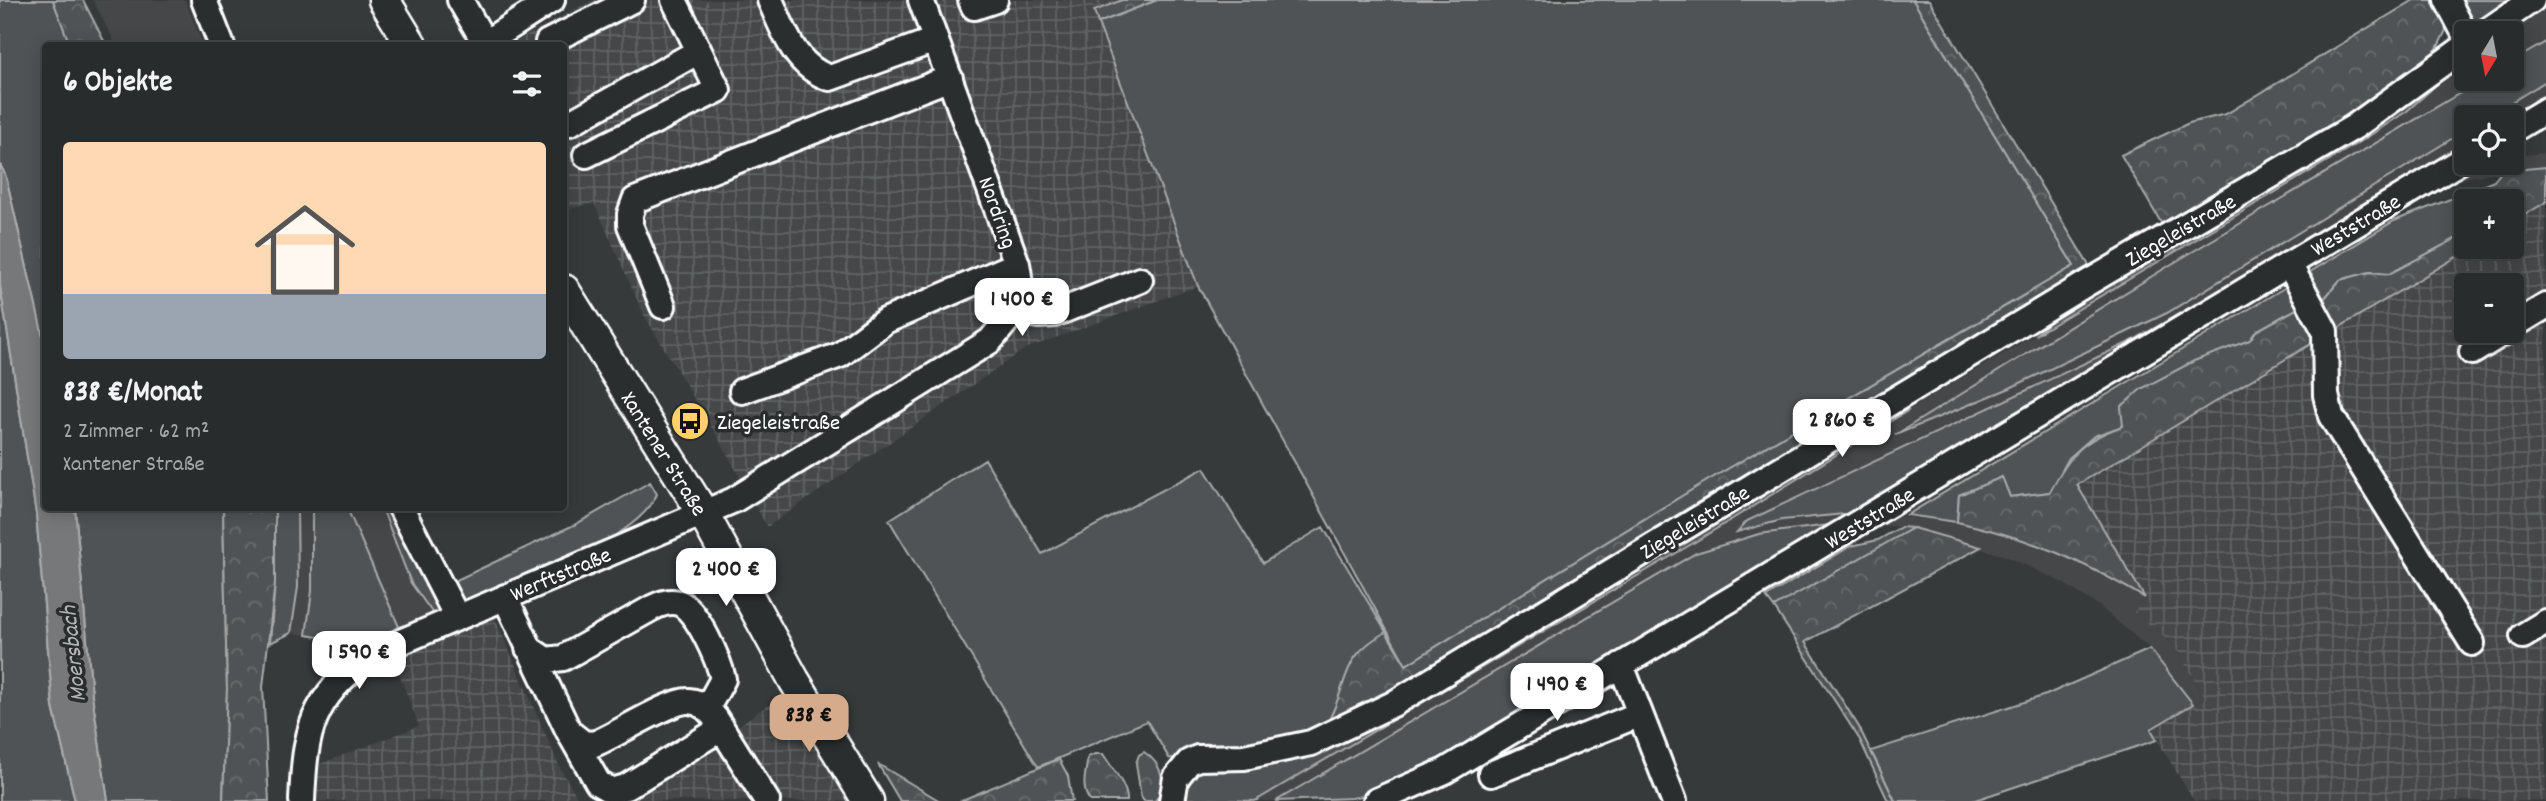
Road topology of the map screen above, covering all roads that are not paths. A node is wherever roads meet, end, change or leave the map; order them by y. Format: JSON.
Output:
{"nodes":[{"id":1,"x":204,"y":0,"type":"edge"},
{"id":2,"x":384,"y":0,"type":"edge"},
{"id":3,"x":460,"y":0,"type":"edge"},
{"id":4,"x":552,"y":0,"type":"edge"},
{"id":5,"x":632,"y":0,"type":"edge"},
{"id":6,"x":674,"y":0,"type":"edge"},
{"id":7,"x":770,"y":0,"type":"edge"},
{"id":8,"x":921,"y":0,"type":"edge"},
{"id":9,"x":971,"y":0,"type":"edge"},
{"id":10,"x":995,"y":0,"type":"edge"},
{"id":11,"x":2447,"y":0,"type":"edge"},
{"id":12,"x":2532,"y":0,"type":"edge"},
{"id":13,"x":2458,"y":21,"type":"edge"},
{"id":14,"x":2501,"y":21,"type":"edge"},
{"id":15,"x":936,"y":40,"type":"junction"},
{"id":16,"x":220,"y":42,"type":"edge"},
{"id":17,"x":410,"y":42,"type":"edge"},
{"id":18,"x":484,"y":42,"type":"edge"},
{"id":19,"x":487,"y":42,"type":"edge"},
{"id":20,"x":548,"y":42,"type":"dead end"},
{"id":21,"x":699,"y":51,"type":"junction"},
{"id":22,"x":2454,"y":55,"type":"edge"},
{"id":23,"x":950,"y":78,"type":"junction"},
{"id":24,"x":2546,"y":110,"type":"edge"},
{"id":25,"x":569,"y":123,"type":"dead end"},
{"id":26,"x":2524,"y":123,"type":"edge"},
{"id":27,"x":586,"y":155,"type":"dead end"},
{"id":28,"x":2454,"y":165,"type":"edge"},
{"id":29,"x":1017,"y":264,"type":"junction"},
{"id":30,"x":2289,"y":264,"type":"junction"},
{"id":31,"x":1140,"y":280,"type":"dead end"},
{"id":32,"x":567,"y":295,"type":"edge"},
{"id":33,"x":2544,"y":295,"type":"edge"},
{"id":34,"x":663,"y":306,"type":"dead end"},
{"id":35,"x":1017,"y":310,"type":"junction"},
{"id":36,"x":2524,"y":314,"type":"edge"},
{"id":37,"x":2487,"y":343,"type":"edge"},
{"id":38,"x":2472,"y":352,"type":"dead end"},
{"id":39,"x":742,"y":391,"type":"dead end"},
{"id":40,"x":403,"y":511,"type":"edge"},
{"id":41,"x":702,"y":513,"type":"junction"},
{"id":42,"x":505,"y":597,"type":"junction"},
{"id":43,"x":457,"y":617,"type":"junction"},
{"id":44,"x":2546,"y":622,"type":"edge"},
{"id":45,"x":2523,"y":636,"type":"dead end"},
{"id":46,"x":2472,"y":643,"type":"dead end"},
{"id":47,"x":528,"y":648,"type":"junction"},
{"id":48,"x":1621,"y":666,"type":"junction"},
{"id":49,"x":1640,"y":714,"type":"junction"},
{"id":50,"x":714,"y":718,"type":"junction"},
{"id":51,"x":569,"y":732,"type":"junction"},
{"id":52,"x":1491,"y":774,"type":"dead end"},
{"id":53,"x":302,"y":801,"type":"edge"},
{"id":54,"x":766,"y":801,"type":"edge"},
{"id":55,"x":869,"y":801,"type":"edge"},
{"id":56,"x":1172,"y":801,"type":"edge"},
{"id":57,"x":1376,"y":801,"type":"edge"},
{"id":58,"x":1674,"y":801,"type":"edge"}],
"edges":[{"from":1,"to":16,"type":"street"},
{"from":2,"to":17,"type":"main road"},
{"from":3,"to":18,"type":"street"},
{"from":4,"to":19,"type":"street"},
{"from":5,"to":20,"type":"street"},
{"from":6,"to":21,"type":"street"},
{"from":7,"to":15,"type":"street"},
{"from":8,"to":15,"type":"street","name":"Nordring"},
{"from":9,"to":10,"type":"street"},
{"from":11,"to":13,"type":"street"},
{"from":12,"to":14,"type":"street"},
{"from":15,"to":23,"type":"street","name":"Nordring"},
{"from":21,"to":25,"type":"street"},
{"from":21,"to":27,"type":"street"},
{"from":22,"to":56,"type":"street","name":"Ziegeleistraße"},
{"from":23,"to":29,"type":"street","name":"Nordring"},
{"from":23,"to":34,"type":"street"},
{"from":24,"to":26,"type":"street"},
{"from":28,"to":30,"type":"street","name":"Weststraße"},
{"from":29,"to":35,"type":"street","name":"Nordring"},
{"from":29,"to":39,"type":"street"},
{"from":30,"to":46,"type":"street"},
{"from":30,"to":48,"type":"street","name":"Weststraße"},
{"from":31,"to":35,"type":"street"},
{"from":32,"to":41,"type":"main road","name":"Xantener Straße"},
{"from":33,"to":36,"type":"street"},
{"from":35,"to":41,"type":"street"},
{"from":37,"to":38,"type":"street"},
{"from":40,"to":43,"type":"street"},
{"from":41,"to":42,"type":"street","name":"Werftstraße"},
{"from":41,"to":55,"type":"main road","name":"Xantener Straße"},
{"from":42,"to":43,"type":"street","name":"Werftstraße"},
{"from":42,"to":47,"type":"street"},
{"from":43,"to":53,"type":"street","name":"Werftstraße"},
{"from":44,"to":45,"type":"street"},
{"from":47,"to":50,"type":"street"},
{"from":47,"to":51,"type":"street"},
{"from":48,"to":49,"type":"street"},
{"from":48,"to":57,"type":"street","name":"Weststraße"},
{"from":49,"to":52,"type":"street"},
{"from":49,"to":58,"type":"street"},
{"from":50,"to":51,"type":"street"},
{"from":50,"to":51,"type":"street"},
{"from":50,"to":54,"type":"street"}]}
